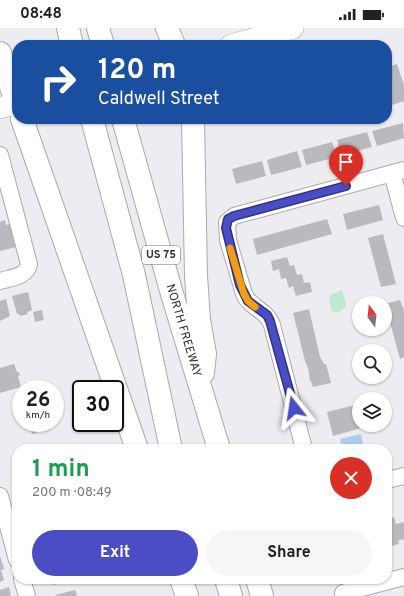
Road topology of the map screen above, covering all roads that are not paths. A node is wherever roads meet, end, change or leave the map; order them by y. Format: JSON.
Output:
{"nodes":[{"id":1,"x":68,"y":28,"type":"edge"},
{"id":2,"x":98,"y":28,"type":"edge"},
{"id":3,"x":166,"y":28,"type":"edge"},
{"id":4,"x":293,"y":28,"type":"edge"},
{"id":5,"x":71,"y":40,"type":"edge"},
{"id":6,"x":102,"y":40,"type":"edge"},
{"id":7,"x":172,"y":40,"type":"edge"},
{"id":8,"x":249,"y":40,"type":"edge"},
{"id":9,"x":0,"y":53,"type":"edge"},
{"id":10,"x":12,"y":97,"type":"edge"},
{"id":11,"x":21,"y":124,"type":"edge"},
{"id":12,"x":93,"y":124,"type":"edge"},
{"id":13,"x":124,"y":124,"type":"edge"},
{"id":14,"x":193,"y":124,"type":"edge"},
{"id":15,"x":0,"y":155,"type":"edge"},
{"id":16,"x":398,"y":171,"type":"edge"},
{"id":17,"x":5,"y":193,"type":"edge"},
{"id":18,"x":404,"y":218,"type":"edge"},
{"id":19,"x":134,"y":275,"type":"junction"},
{"id":20,"x":0,"y":280,"type":"edge"},
{"id":21,"x":202,"y":391,"type":"junction"},
{"id":22,"x":135,"y":444,"type":"edge"},
{"id":23,"x":170,"y":444,"type":"edge"},
{"id":24,"x":185,"y":444,"type":"edge"},
{"id":25,"x":218,"y":444,"type":"edge"},
{"id":26,"x":303,"y":444,"type":"edge"},
{"id":27,"x":404,"y":476,"type":"edge"},
{"id":28,"x":392,"y":479,"type":"edge"},
{"id":29,"x":0,"y":496,"type":"edge"},
{"id":30,"x":12,"y":541,"type":"edge"},
{"id":31,"x":404,"y":577,"type":"edge"},
{"id":32,"x":392,"y":579,"type":"edge"},
{"id":33,"x":23,"y":584,"type":"edge"},
{"id":34,"x":183,"y":584,"type":"edge"},
{"id":35,"x":197,"y":584,"type":"edge"},
{"id":36,"x":227,"y":584,"type":"edge"},
{"id":37,"x":258,"y":584,"type":"edge"},
{"id":38,"x":368,"y":584,"type":"edge"},
{"id":39,"x":342,"y":589,"type":"edge"},
{"id":40,"x":27,"y":596,"type":"edge"},
{"id":41,"x":187,"y":596,"type":"edge"},
{"id":42,"x":198,"y":596,"type":"edge"},
{"id":43,"x":231,"y":596,"type":"edge"},
{"id":44,"x":262,"y":596,"type":"edge"}],
"edges":[{"from":1,"to":5,"type":"highway"},
{"from":2,"to":6,"type":"highway"},
{"from":3,"to":7,"type":"highway"},
{"from":4,"to":8,"type":"main road"},
{"from":9,"to":10,"type":"highway"},
{"from":11,"to":22,"type":"highway"},
{"from":12,"to":19,"type":"highway","number":"US 75"},
{"from":13,"to":21,"type":"highway","name":"NORTH FREEWAY","number":"US 75"},
{"from":14,"to":21,"type":"highway"},
{"from":15,"to":17,"type":"street"},
{"from":16,"to":18,"type":"street"},
{"from":16,"to":26,"type":"street"},
{"from":17,"to":20,"type":"street"},
{"from":19,"to":23,"type":"highway","number":"US 75"},
{"from":19,"to":24,"type":"highway"},
{"from":21,"to":25,"type":"highway","name":"NORTH FREEWAY","number":"US 75"},
{"from":27,"to":28,"type":"street"},
{"from":29,"to":30,"type":"street"},
{"from":31,"to":32,"type":"street"},
{"from":33,"to":40,"type":"street"},
{"from":34,"to":41,"type":"highway"},
{"from":35,"to":42,"type":"highway"},
{"from":36,"to":43,"type":"highway"},
{"from":37,"to":44,"type":"highway"},
{"from":38,"to":39,"type":"street"}]}
